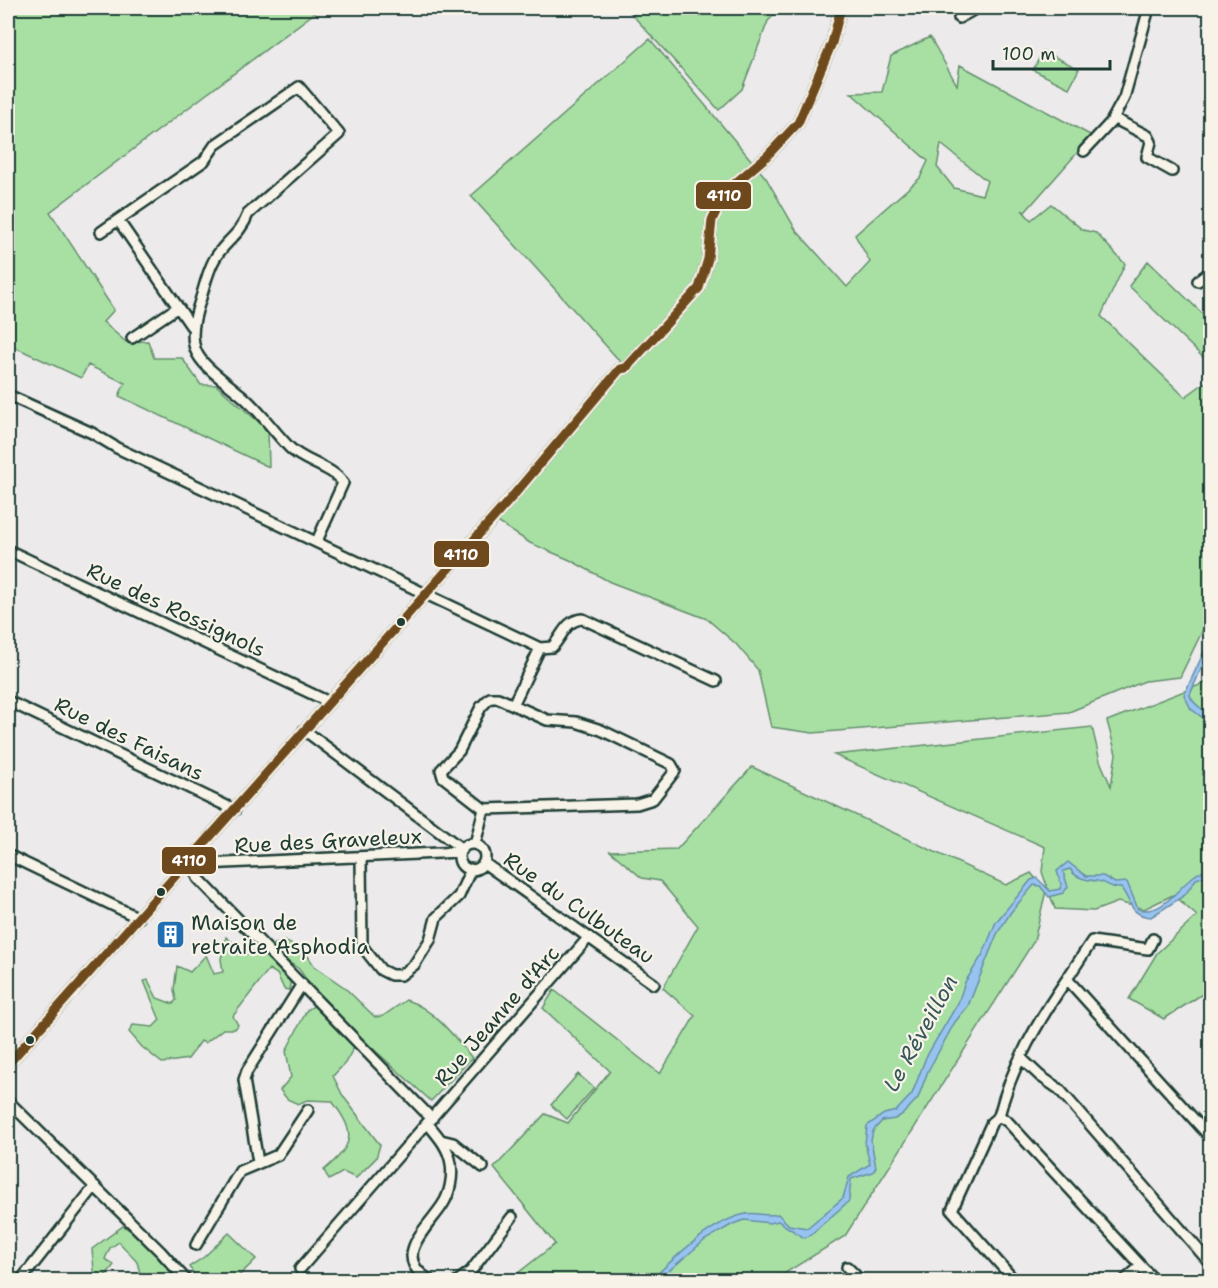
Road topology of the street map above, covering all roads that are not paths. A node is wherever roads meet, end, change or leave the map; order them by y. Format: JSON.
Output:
{"nodes":[{"id":1,"x":841,"y":8,"type":"edge"},
{"id":2,"x":977,"y":8,"type":"edge"},
{"id":3,"x":1149,"y":8,"type":"edge"},
{"id":4,"x":959,"y":18,"type":"dead end"},
{"id":5,"x":1113,"y":118,"type":"junction"},
{"id":6,"x":1084,"y":151,"type":"dead end"},
{"id":7,"x":1173,"y":171,"type":"dead end"},
{"id":8,"x":118,"y":220,"type":"junction"},
{"id":9,"x":101,"y":232,"type":"dead end"},
{"id":10,"x":1210,"y":272,"type":"edge"},
{"id":11,"x":1198,"y":281,"type":"dead end"},
{"id":12,"x":178,"y":307,"type":"junction"},
{"id":13,"x":191,"y":326,"type":"junction"},
{"id":14,"x":132,"y":338,"type":"dead end"},
{"id":15,"x":8,"y":395,"type":"edge"},
{"id":16,"x":317,"y":541,"type":"junction"},
{"id":17,"x":8,"y":550,"type":"edge"},
{"id":18,"x":425,"y":595,"type":"junction"},
{"id":19,"x":540,"y":648,"type":"junction"},
{"id":20,"x":716,"y":681,"type":"dead end"},
{"id":21,"x":8,"y":701,"type":"edge"},
{"id":22,"x":329,"y":702,"type":"junction"},
{"id":23,"x":513,"y":705,"type":"junction"},
{"id":24,"x":304,"y":730,"type":"junction"},
{"id":25,"x":484,"y":809,"type":"junction"},
{"id":26,"x":235,"y":810,"type":"junction"},
{"id":27,"x":475,"y":844,"type":"junction"},
{"id":28,"x":461,"y":851,"type":"junction"},
{"id":29,"x":8,"y":855,"type":"edge"},
{"id":30,"x":361,"y":859,"type":"junction"},
{"id":31,"x":195,"y":862,"type":"junction"},
{"id":32,"x":483,"y":863,"type":"junction"},
{"id":33,"x":471,"y":869,"type":"junction"},
{"id":34,"x":139,"y":918,"type":"junction"},
{"id":35,"x":589,"y":937,"type":"junction"},
{"id":36,"x":1153,"y":939,"type":"dead end"},
{"id":37,"x":1067,"y":979,"type":"junction"},
{"id":38,"x":302,"y":984,"type":"junction"},
{"id":39,"x":654,"y":984,"type":"dead end"},
{"id":40,"x":1022,"y":1058,"type":"junction"},
{"id":41,"x":8,"y":1064,"type":"edge"},
{"id":42,"x":8,"y":1101,"type":"edge"},
{"id":43,"x":308,"y":1110,"type":"dead end"},
{"id":44,"x":999,"y":1116,"type":"junction"},
{"id":45,"x":430,"y":1121,"type":"junction"},
{"id":46,"x":1210,"y":1137,"type":"edge"},
{"id":47,"x":441,"y":1140,"type":"junction"},
{"id":48,"x":258,"y":1162,"type":"junction"},
{"id":49,"x":483,"y":1167,"type":"dead end"},
{"id":50,"x":95,"y":1186,"type":"junction"},
{"id":51,"x":512,"y":1217,"type":"dead end"},
{"id":52,"x":196,"y":1245,"type":"dead end"},
{"id":53,"x":1210,"y":1263,"type":"edge"},
{"id":54,"x":1141,"y":1266,"type":"junction"},
{"id":55,"x":847,"y":1267,"type":"dead end"},
{"id":56,"x":300,"y":1269,"type":"dead end"},
{"id":57,"x":21,"y":1281,"type":"edge"},
{"id":58,"x":186,"y":1281,"type":"edge"},
{"id":59,"x":430,"y":1281,"type":"edge"},
{"id":60,"x":459,"y":1281,"type":"edge"},
{"id":61,"x":860,"y":1281,"type":"edge"},
{"id":62,"x":1014,"y":1281,"type":"edge"},
{"id":63,"x":1125,"y":1281,"type":"edge"},
{"id":64,"x":1154,"y":1281,"type":"edge"}],
"edges":[{"from":1,"to":18,"type":"street"},
{"from":2,"to":4,"type":"street"},
{"from":3,"to":5,"type":"street"},
{"from":5,"to":6,"type":"street"},
{"from":5,"to":7,"type":"street"},
{"from":8,"to":9,"type":"street"},
{"from":8,"to":12,"type":"street"},
{"from":8,"to":13,"type":"street"},
{"from":10,"to":11,"type":"street"},
{"from":12,"to":13,"type":"street"},
{"from":12,"to":14,"type":"street"},
{"from":13,"to":16,"type":"street"},
{"from":15,"to":16,"type":"street"},
{"from":16,"to":18,"type":"street"},
{"from":17,"to":22,"type":"street","name":"Rue des Rossignols"},
{"from":18,"to":19,"type":"street"},
{"from":18,"to":22,"type":"street"},
{"from":19,"to":20,"type":"street"},
{"from":19,"to":23,"type":"street"},
{"from":21,"to":26,"type":"street","name":"Rue des Faisans"},
{"from":22,"to":24,"type":"street"},
{"from":23,"to":25,"type":"street"},
{"from":23,"to":25,"type":"street"},
{"from":24,"to":26,"type":"street"},
{"from":24,"to":28,"type":"street"},
{"from":25,"to":27,"type":"street"},
{"from":26,"to":31,"type":"street"},
{"from":27,"to":28,"type":"street"},
{"from":27,"to":32,"type":"street"},
{"from":28,"to":30,"type":"street","name":"Rue des Graveleux"},
{"from":28,"to":33,"type":"street"},
{"from":29,"to":34,"type":"street"},
{"from":30,"to":31,"type":"street","name":"Rue des Graveleux"},
{"from":30,"to":33,"type":"street"},
{"from":31,"to":34,"type":"street"},
{"from":31,"to":38,"type":"street"},
{"from":32,"to":33,"type":"street"},
{"from":32,"to":35,"type":"street","name":"Rue du Culbuteau"},
{"from":34,"to":41,"type":"street"},
{"from":35,"to":39,"type":"street","name":"Rue du Culbuteau"},
{"from":35,"to":45,"type":"street","name":"Rue Jeanne d'Arc"},
{"from":36,"to":37,"type":"street"},
{"from":37,"to":40,"type":"street"},
{"from":37,"to":46,"type":"street"},
{"from":38,"to":45,"type":"street"},
{"from":38,"to":48,"type":"street"},
{"from":40,"to":44,"type":"street"},
{"from":40,"to":53,"type":"street"},
{"from":42,"to":50,"type":"street"},
{"from":43,"to":48,"type":"street"},
{"from":44,"to":54,"type":"street"},
{"from":44,"to":62,"type":"street"},
{"from":45,"to":47,"type":"street"},
{"from":45,"to":56,"type":"street","name":"Rue Jeanne d'Arc"},
{"from":47,"to":49,"type":"street"},
{"from":47,"to":59,"type":"street"},
{"from":48,"to":52,"type":"street"},
{"from":50,"to":57,"type":"street"},
{"from":50,"to":58,"type":"street"},
{"from":51,"to":60,"type":"street"},
{"from":54,"to":63,"type":"street"},
{"from":54,"to":64,"type":"street"},
{"from":55,"to":61,"type":"street"}]}
